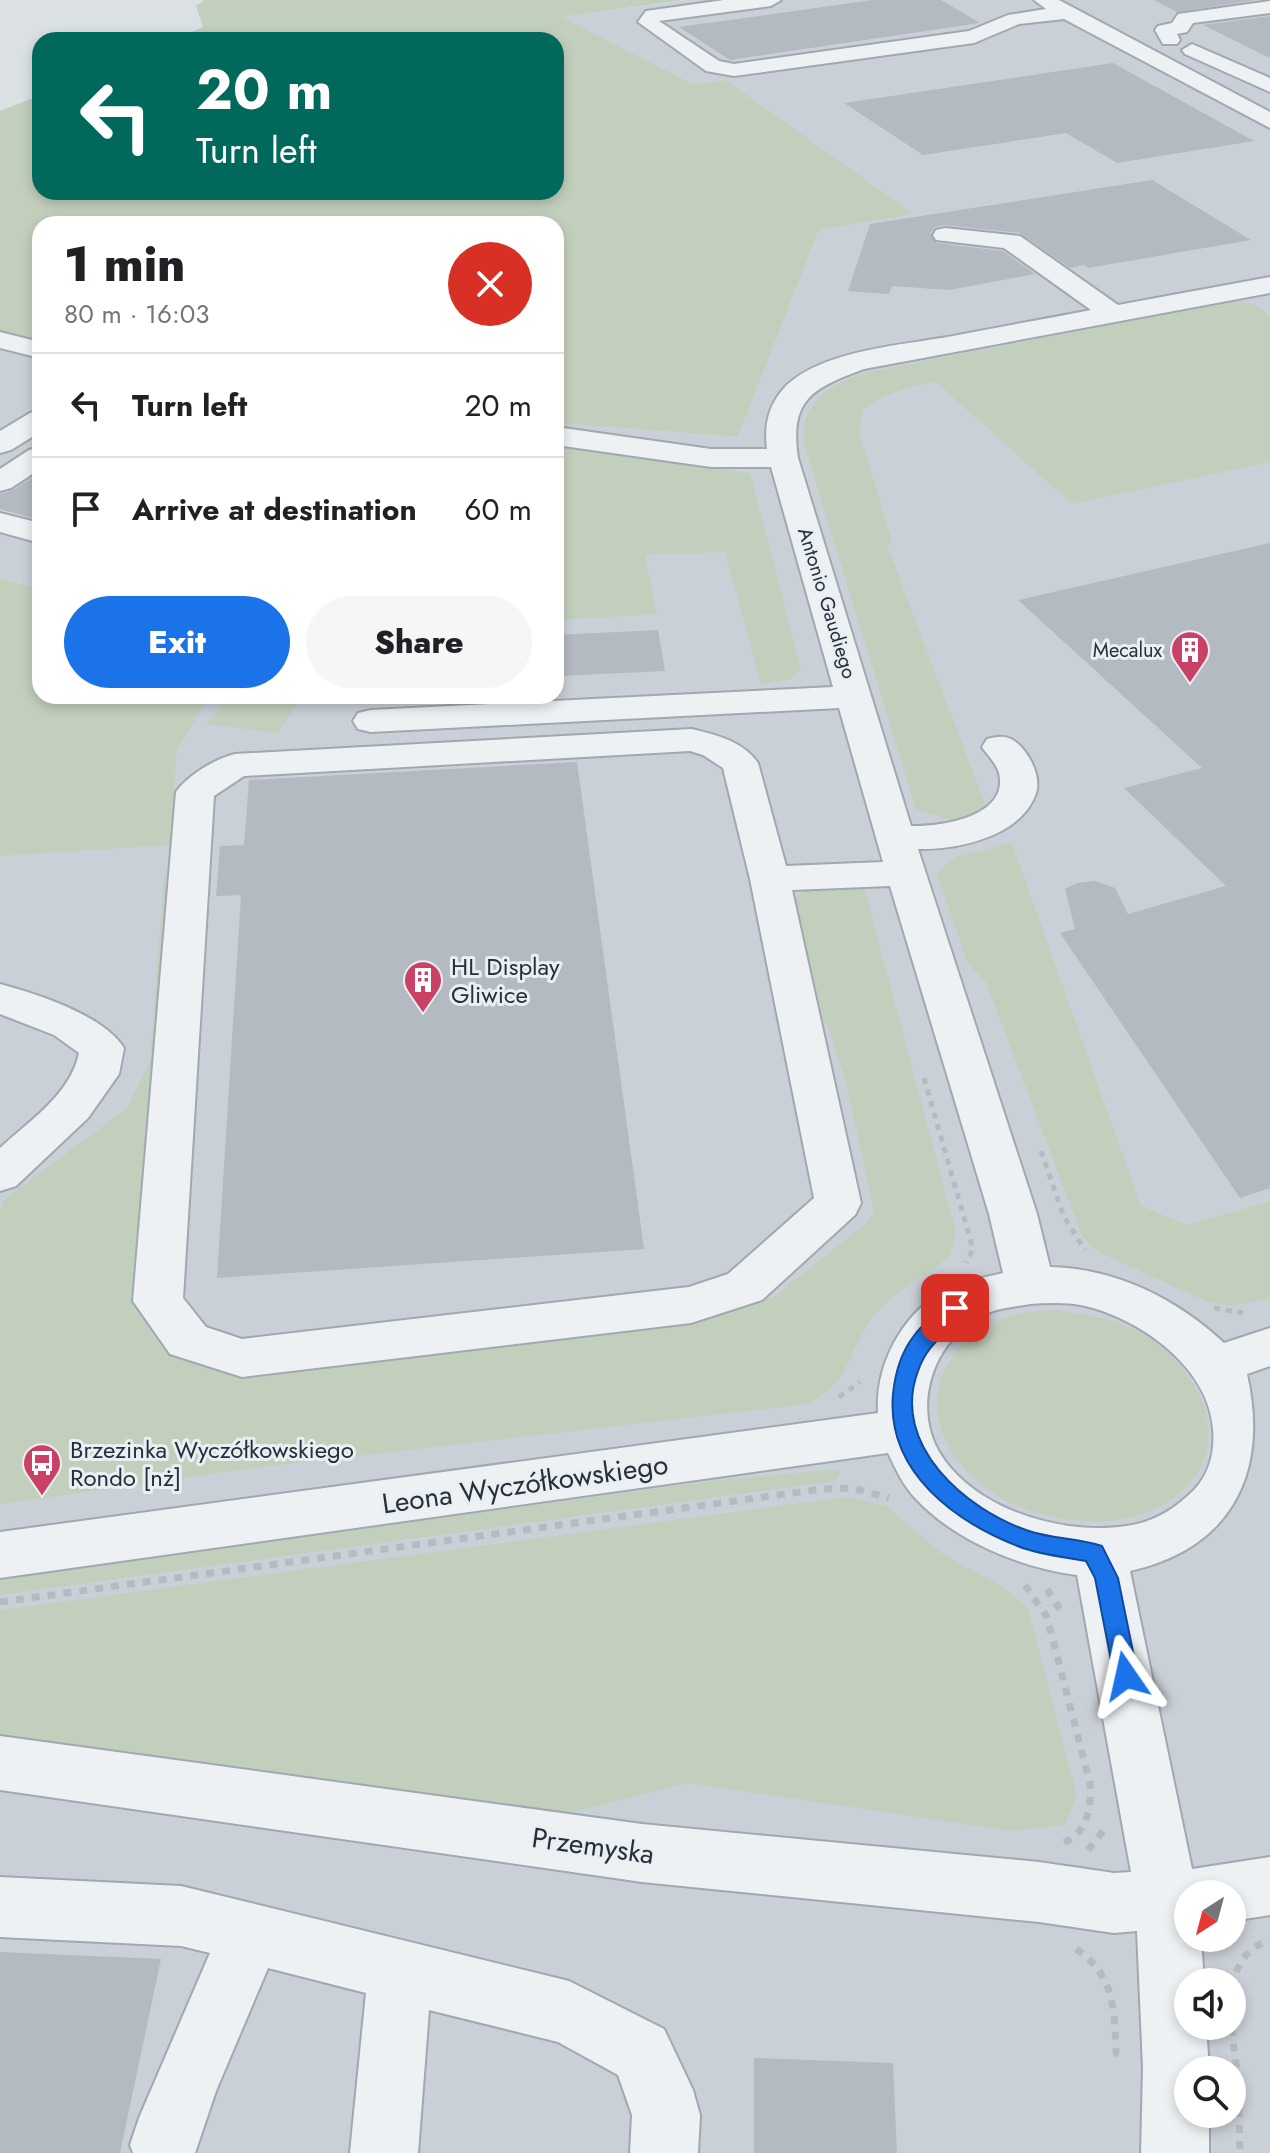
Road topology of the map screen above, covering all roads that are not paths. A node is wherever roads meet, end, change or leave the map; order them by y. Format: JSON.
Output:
{"nodes":[{"id":1,"x":771,"y":0,"type":"edge"},
{"id":2,"x":1047,"y":0,"type":"edge"},
{"id":3,"x":1270,"y":7,"type":"edge"},
{"id":4,"x":1068,"y":12,"type":"junction"},
{"id":5,"x":1170,"y":40,"type":"junction"},
{"id":6,"x":1130,"y":45,"type":"junction"},
{"id":7,"x":1270,"y":86,"type":"edge"},
{"id":8,"x":1270,"y":121,"type":"edge"},
{"id":9,"x":945,"y":235,"type":"dead end"},
{"id":10,"x":1254,"y":288,"type":"edge"},
{"id":11,"x":1270,"y":311,"type":"edge"},
{"id":12,"x":1112,"y":313,"type":"junction"},
{"id":13,"x":0,"y":340,"type":"edge"},
{"id":14,"x":32,"y":348,"type":"edge"},
{"id":15,"x":32,"y":399,"type":"edge"},
{"id":16,"x":0,"y":418,"type":"edge"},
{"id":17,"x":32,"y":424,"type":"edge"},
{"id":18,"x":564,"y":437,"type":"edge"},
{"id":19,"x":0,"y":444,"type":"edge"},
{"id":20,"x":783,"y":458,"type":"junction"},
{"id":21,"x":32,"y":461,"type":"edge"},
{"id":22,"x":0,"y":482,"type":"edge"},
{"id":23,"x":0,"y":522,"type":"edge"},
{"id":24,"x":32,"y":531,"type":"edge"},
{"id":25,"x":855,"y":697,"type":"junction"},
{"id":26,"x":371,"y":721,"type":"dead end"},
{"id":27,"x":1000,"y":747,"type":"dead end"},
{"id":28,"x":901,"y":855,"type":"junction"},
{"id":29,"x":770,"y":879,"type":"junction"},
{"id":30,"x":0,"y":998,"type":"edge"},
{"id":31,"x":0,"y":1175,"type":"edge"},
{"id":32,"x":1030,"y":1286,"type":"junction"},
{"id":33,"x":1262,"y":1328,"type":"edge"},
{"id":34,"x":1218,"y":1364,"type":"junction"},
{"id":35,"x":907,"y":1430,"type":"junction"},
{"id":36,"x":1094,"y":1553,"type":"junction"},
{"id":37,"x":0,"y":1555,"type":"edge"},
{"id":38,"x":0,"y":1763,"type":"edge"},
{"id":39,"x":1185,"y":1880,"type":"edge"},
{"id":40,"x":1270,"y":1886,"type":"edge"},
{"id":41,"x":1246,"y":1889,"type":"edge"},
{"id":42,"x":1174,"y":1898,"type":"edge"},
{"id":43,"x":0,"y":1907,"type":"edge"},
{"id":44,"x":249,"y":1932,"type":"junction"},
{"id":45,"x":1185,"y":1952,"type":"edge"},
{"id":46,"x":400,"y":1972,"type":"junction"},
{"id":47,"x":164,"y":2145,"type":"dead end"},
{"id":48,"x":384,"y":2153,"type":"edge"},
{"id":49,"x":664,"y":2153,"type":"edge"},
{"id":50,"x":1175,"y":2153,"type":"edge"}],
"edges":[{"from":1,"to":4,"type":"street"},
{"from":2,"to":4,"type":"street"},
{"from":3,"to":5,"type":"street"},
{"from":4,"to":6,"type":"street"},
{"from":5,"to":6,"type":"street"},
{"from":5,"to":7,"type":"street"},
{"from":6,"to":8,"type":"street"},
{"from":9,"to":12,"type":"street"},
{"from":10,"to":11,"type":"street"},
{"from":10,"to":12,"type":"street","name":"Antonio Gaudiego"},
{"from":12,"to":20,"type":"street","name":"Antonio Gaudiego"},
{"from":13,"to":14,"type":"street"},
{"from":15,"to":16,"type":"street"},
{"from":17,"to":19,"type":"street"},
{"from":18,"to":20,"type":"street"},
{"from":20,"to":25,"type":"street","name":"Antonio Gaudiego"},
{"from":21,"to":22,"type":"street"},
{"from":23,"to":24,"type":"street"},
{"from":25,"to":26,"type":"street"},
{"from":25,"to":28,"type":"street","name":"Antonio Gaudiego"},
{"from":27,"to":28,"type":"street"},
{"from":28,"to":29,"type":"street"},
{"from":28,"to":32,"type":"street","name":"Antonio Gaudiego"},
{"from":29,"to":29,"type":"street"},
{"from":30,"to":31,"type":"street"},
{"from":32,"to":34,"type":"street"},
{"from":32,"to":35,"type":"street"},
{"from":33,"to":34,"type":"street"},
{"from":34,"to":36,"type":"street"},
{"from":35,"to":36,"type":"street"},
{"from":35,"to":37,"type":"street","name":"Leona Wyczółkowskiego"},
{"from":36,"to":39,"type":"street"},
{"from":38,"to":42,"type":"street","name":"Przemyska"},
{"from":40,"to":41,"type":"street","name":"Przemyska"},
{"from":43,"to":44,"type":"street"},
{"from":44,"to":46,"type":"street"},
{"from":44,"to":47,"type":"street"},
{"from":45,"to":50,"type":"street"},
{"from":46,"to":48,"type":"street"},
{"from":46,"to":49,"type":"street"}]}
